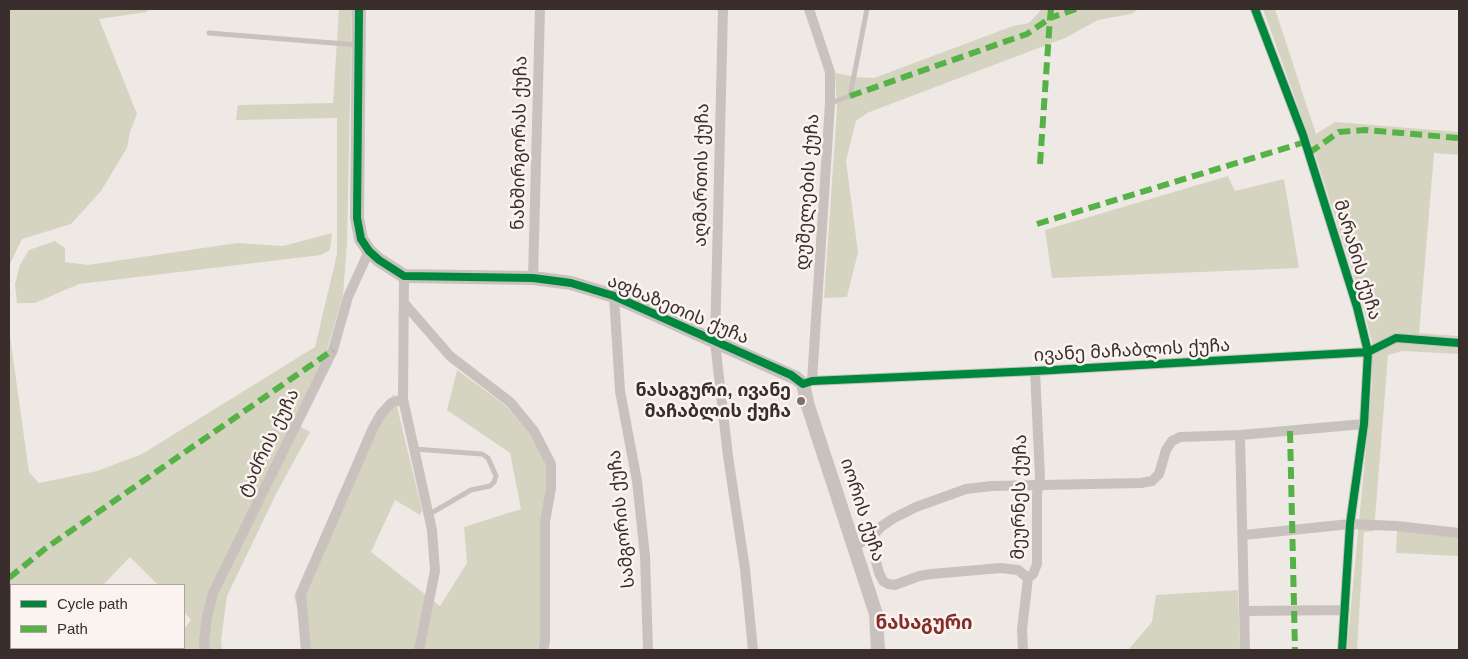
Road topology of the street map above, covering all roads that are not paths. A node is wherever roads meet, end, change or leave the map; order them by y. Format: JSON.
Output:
{"nodes":[{"id":1,"x":359,"y":9,"type":"edge"},
{"id":2,"x":540,"y":9,"type":"edge"},
{"id":3,"x":722,"y":9,"type":"edge"},
{"id":4,"x":809,"y":9,"type":"edge"},
{"id":5,"x":866,"y":9,"type":"edge"},
{"id":6,"x":1256,"y":9,"type":"edge"},
{"id":7,"x":208,"y":33,"type":"dead end"},
{"id":8,"x":358,"y":45,"type":"junction"},
{"id":9,"x":830,"y":103,"type":"junction"},
{"id":10,"x":369,"y":250,"type":"junction"},
{"id":11,"x":404,"y":276,"type":"junction"},
{"id":12,"x":533,"y":278,"type":"junction"},
{"id":13,"x":614,"y":296,"type":"junction"},
{"id":14,"x":404,"y":303,"type":"junction"},
{"id":15,"x":715,"y":342,"type":"junction"},
{"id":16,"x":1459,"y":343,"type":"edge"},
{"id":17,"x":1368,"y":352,"type":"junction"},
{"id":18,"x":1036,"y":372,"type":"junction"},
{"id":19,"x":807,"y":382,"type":"junction"},
{"id":20,"x":403,"y":399,"type":"junction"},
{"id":21,"x":1364,"y":424,"type":"junction"},
{"id":22,"x":1240,"y":435,"type":"junction"},
{"id":23,"x":414,"y":449,"type":"junction"},
{"id":24,"x":1039,"y":484,"type":"junction"},
{"id":25,"x":428,"y":515,"type":"junction"},
{"id":26,"x":1350,"y":524,"type":"junction"},
{"id":27,"x":1459,"y":533,"type":"edge"},
{"id":28,"x":1244,"y":535,"type":"junction"},
{"id":29,"x":870,"y":538,"type":"junction"},
{"id":30,"x":854,"y":546,"type":"junction"},
{"id":31,"x":1028,"y":578,"type":"junction"},
{"id":32,"x":1345,"y":610,"type":"junction"},
{"id":33,"x":1244,"y":611,"type":"junction"},
{"id":34,"x":544,"y":649,"type":"edge"},
{"id":35,"x":205,"y":650,"type":"edge"},
{"id":36,"x":306,"y":650,"type":"edge"},
{"id":37,"x":419,"y":650,"type":"edge"},
{"id":38,"x":648,"y":650,"type":"edge"},
{"id":39,"x":753,"y":650,"type":"edge"},
{"id":40,"x":878,"y":650,"type":"edge"},
{"id":41,"x":1023,"y":650,"type":"edge"},
{"id":42,"x":1245,"y":650,"type":"edge"},
{"id":43,"x":1342,"y":650,"type":"edge"}],
"edges":[{"from":1,"to":8,"type":"street"},
{"from":2,"to":12,"type":"street","name":"ნახშირგორას ქუჩა"},
{"from":3,"to":15,"type":"street","name":"აღმართის ქუჩა"},
{"from":4,"to":9,"type":"street","name":"დუშელების ქუჩა"},
{"from":5,"to":9,"type":"lane"},
{"from":6,"to":17,"type":"street","name":"მარანის ქუჩა"},
{"from":7,"to":8,"type":"lane"},
{"from":8,"to":10,"type":"street"},
{"from":9,"to":19,"type":"street","name":"დუშელების ქუჩა"},
{"from":10,"to":11,"type":"street"},
{"from":10,"to":35,"type":"street","name":"ტაძრის ქუჩა"},
{"from":11,"to":12,"type":"street","name":"აფხაზეთის ქუჩა"},
{"from":11,"to":14,"type":"street"},
{"from":12,"to":13,"type":"street","name":"აფხაზეთის ქუჩა"},
{"from":13,"to":15,"type":"street","name":"აფხაზეთის ქუჩა"},
{"from":13,"to":38,"type":"street","name":"სამგორის ქუჩა"},
{"from":14,"to":20,"type":"street"},
{"from":14,"to":34,"type":"street"},
{"from":15,"to":19,"type":"street","name":"აფხაზეთის ქუჩა"},
{"from":15,"to":39,"type":"street","name":"აღმართის ქუჩა"},
{"from":16,"to":17,"type":"street","name":"ივანე მაჩაბლის ქუჩა"},
{"from":17,"to":18,"type":"street","name":"ივანე მაჩაბლის ქუჩა"},
{"from":17,"to":21,"type":"street","name":"მარანის ქუჩა"},
{"from":18,"to":19,"type":"street","name":"ივანე მაჩაბლის ქუჩა"},
{"from":18,"to":24,"type":"street","name":"მეურნეს ქუჩა"},
{"from":19,"to":30,"type":"street","name":"იორის ქუჩა"},
{"from":20,"to":23,"type":"street"},
{"from":20,"to":36,"type":"street"},
{"from":21,"to":22,"type":"street"},
{"from":21,"to":26,"type":"street","name":"მარანის ქუჩა"},
{"from":22,"to":24,"type":"street"},
{"from":22,"to":28,"type":"street"},
{"from":23,"to":25,"type":"street"},
{"from":23,"to":25,"type":"lane"},
{"from":24,"to":29,"type":"street"},
{"from":24,"to":31,"type":"street","name":"მეურნეს ქუჩა"},
{"from":25,"to":37,"type":"street"},
{"from":26,"to":27,"type":"street"},
{"from":26,"to":28,"type":"street"},
{"from":26,"to":32,"type":"street","name":"მარანის ქუჩა"},
{"from":28,"to":33,"type":"street"},
{"from":29,"to":30,"type":"street"},
{"from":29,"to":31,"type":"street"},
{"from":30,"to":40,"type":"street","name":"იორის ქუჩა"},
{"from":31,"to":41,"type":"street","name":"მეურნეს ქუჩა"},
{"from":32,"to":33,"type":"street"},
{"from":32,"to":43,"type":"street","name":"მარანის ქუჩა"},
{"from":33,"to":42,"type":"street"}]}
